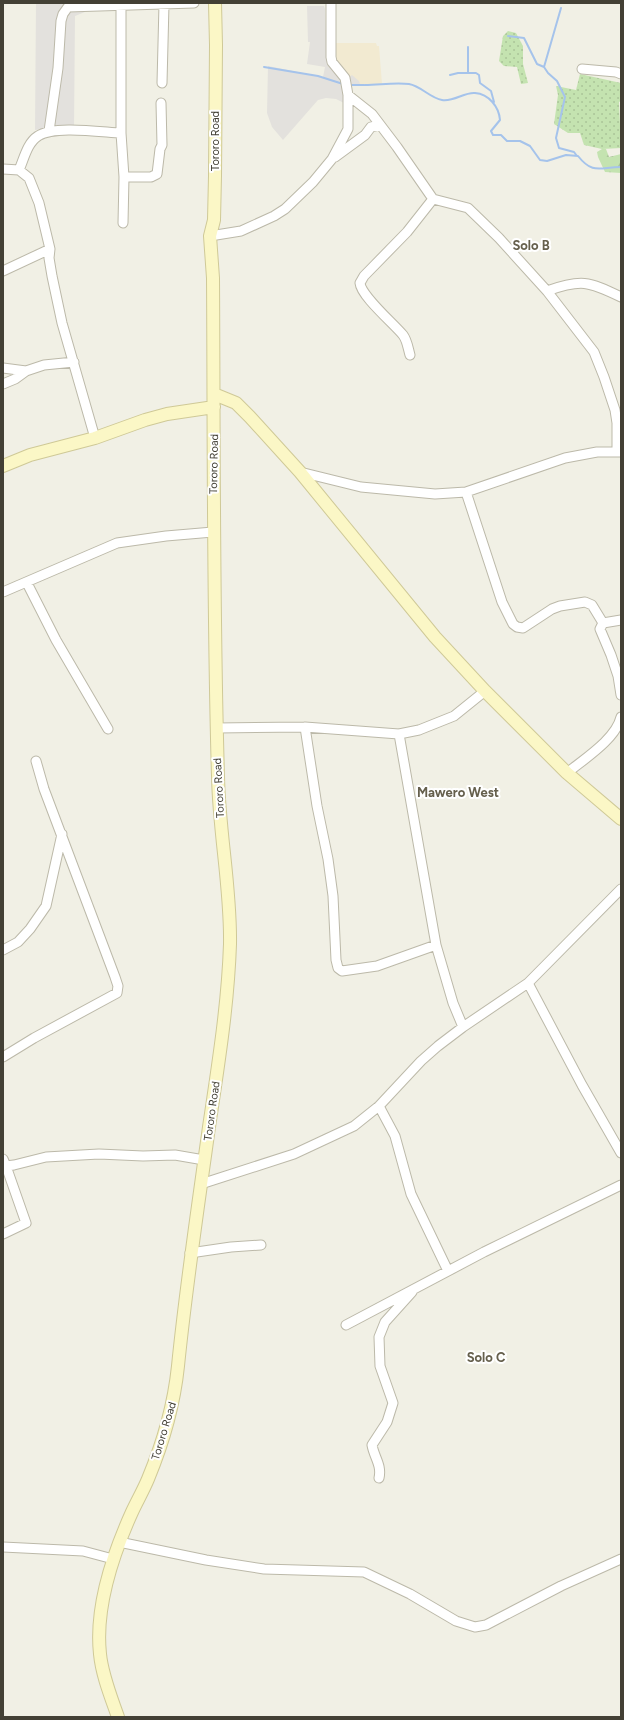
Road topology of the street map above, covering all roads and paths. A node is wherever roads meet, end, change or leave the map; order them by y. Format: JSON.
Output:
{"nodes":[{"id":1,"x":194,"y":3,"type":"edge"},
{"id":2,"x":215,"y":3,"type":"edge"},
{"id":3,"x":331,"y":3,"type":"edge"},
{"id":4,"x":164,"y":4,"type":"junction"},
{"id":5,"x":121,"y":5,"type":"junction"},
{"id":6,"x":582,"y":69,"type":"dead end"},
{"id":7,"x":621,"y":74,"type":"edge"},
{"id":8,"x":162,"y":83,"type":"dead end"},
{"id":9,"x":348,"y":95,"type":"junction"},
{"id":10,"x":161,"y":103,"type":"dead end"},
{"id":11,"x":380,"y":125,"type":"junction"},
{"id":12,"x":49,"y":131,"type":"junction"},
{"id":13,"x":121,"y":133,"type":"junction"},
{"id":14,"x":332,"y":159,"type":"junction"},
{"id":15,"x":3,"y":168,"type":"edge"},
{"id":16,"x":19,"y":170,"type":"junction"},
{"id":17,"x":124,"y":177,"type":"junction"},
{"id":18,"x":433,"y":199,"type":"junction"},
{"id":19,"x":123,"y":223,"type":"dead end"},
{"id":20,"x":210,"y":236,"type":"junction"},
{"id":21,"x":50,"y":249,"type":"junction"},
{"id":22,"x":3,"y":271,"type":"edge"},
{"id":23,"x":547,"y":291,"type":"junction"},
{"id":24,"x":621,"y":296,"type":"edge"},
{"id":25,"x":410,"y":355,"type":"dead end"},
{"id":26,"x":74,"y":362,"type":"junction"},
{"id":27,"x":3,"y":368,"type":"edge"},
{"id":28,"x":26,"y":371,"type":"junction"},
{"id":29,"x":3,"y":384,"type":"edge"},
{"id":30,"x":214,"y":394,"type":"junction"},
{"id":31,"x":214,"y":408,"type":"junction"},
{"id":32,"x":95,"y":438,"type":"junction"},
{"id":33,"x":619,"y":452,"type":"edge"},
{"id":34,"x":3,"y":466,"type":"edge"},
{"id":35,"x":300,"y":472,"type":"junction"},
{"id":36,"x":466,"y":492,"type":"junction"},
{"id":37,"x":214,"y":532,"type":"junction"},
{"id":38,"x":27,"y":582,"type":"junction"},
{"id":39,"x":3,"y":592,"type":"edge"},
{"id":40,"x":621,"y":620,"type":"edge"},
{"id":41,"x":603,"y":623,"type":"junction"},
{"id":42,"x":485,"y":691,"type":"junction"},
{"id":43,"x":621,"y":696,"type":"edge"},
{"id":44,"x":621,"y":717,"type":"edge"},
{"id":45,"x":305,"y":727,"type":"junction"},
{"id":46,"x":218,"y":728,"type":"junction"},
{"id":47,"x":108,"y":729,"type":"dead end"},
{"id":48,"x":399,"y":734,"type":"junction"},
{"id":49,"x":36,"y":761,"type":"dead end"},
{"id":50,"x":567,"y":773,"type":"junction"},
{"id":51,"x":621,"y":819,"type":"edge"},
{"id":52,"x":62,"y":834,"type":"junction"},
{"id":53,"x":621,"y":889,"type":"edge"},
{"id":54,"x":436,"y":945,"type":"junction"},
{"id":55,"x":3,"y":950,"type":"edge"},
{"id":56,"x":528,"y":983,"type":"junction"},
{"id":57,"x":463,"y":1027,"type":"junction"},
{"id":58,"x":3,"y":1057,"type":"edge"},
{"id":59,"x":379,"y":1106,"type":"junction"},
{"id":60,"x":621,"y":1153,"type":"edge"},
{"id":61,"x":204,"y":1160,"type":"junction"},
{"id":62,"x":5,"y":1163,"type":"edge"},
{"id":63,"x":201,"y":1184,"type":"junction"},
{"id":64,"x":621,"y":1186,"type":"edge"},
{"id":65,"x":3,"y":1234,"type":"edge"},
{"id":66,"x":261,"y":1246,"type":"dead end"},
{"id":67,"x":190,"y":1253,"type":"junction"},
{"id":68,"x":448,"y":1271,"type":"junction"},
{"id":69,"x":416,"y":1288,"type":"junction"},
{"id":70,"x":346,"y":1325,"type":"dead end"},
{"id":71,"x":379,"y":1478,"type":"dead end"},
{"id":72,"x":120,"y":1542,"type":"junction"},
{"id":73,"x":3,"y":1547,"type":"edge"},
{"id":74,"x":113,"y":1559,"type":"junction"},
{"id":75,"x":621,"y":1560,"type":"edge"},
{"id":76,"x":118,"y":1717,"type":"edge"}],
"edges":[{"from":1,"to":4,"type":"street"},
{"from":2,"to":20,"type":"main road","name":"Tororo Road"},
{"from":3,"to":9,"type":"street"},
{"from":4,"to":5,"type":"street"},
{"from":4,"to":8,"type":"street"},
{"from":5,"to":12,"type":"street"},
{"from":5,"to":13,"type":"street"},
{"from":6,"to":7,"type":"street"},
{"from":9,"to":11,"type":"street"},
{"from":9,"to":14,"type":"street"},
{"from":10,"to":17,"type":"street"},
{"from":11,"to":14,"type":"street"},
{"from":11,"to":18,"type":"street"},
{"from":12,"to":13,"type":"street"},
{"from":12,"to":16,"type":"street"},
{"from":13,"to":17,"type":"street"},
{"from":14,"to":20,"type":"street"},
{"from":15,"to":16,"type":"street"},
{"from":16,"to":21,"type":"street"},
{"from":17,"to":19,"type":"street"},
{"from":18,"to":23,"type":"street"},
{"from":18,"to":25,"type":"street"},
{"from":20,"to":30,"type":"main road","name":"Tororo Road"},
{"from":21,"to":22,"type":"street"},
{"from":21,"to":26,"type":"street"},
{"from":23,"to":24,"type":"street"},
{"from":23,"to":33,"type":"street"},
{"from":26,"to":28,"type":"street"},
{"from":26,"to":32,"type":"street"},
{"from":27,"to":28,"type":"street"},
{"from":28,"to":29,"type":"street"},
{"from":30,"to":31,"type":"main road","name":"Tororo Road"},
{"from":30,"to":35,"type":"main road"},
{"from":31,"to":32,"type":"main road"},
{"from":31,"to":37,"type":"main road","name":"Tororo Road"},
{"from":32,"to":34,"type":"main road"},
{"from":33,"to":36,"type":"street"},
{"from":35,"to":36,"type":"street"},
{"from":35,"to":42,"type":"main road"},
{"from":36,"to":41,"type":"street"},
{"from":37,"to":38,"type":"street"},
{"from":37,"to":46,"type":"main road","name":"Tororo Road"},
{"from":38,"to":39,"type":"street"},
{"from":38,"to":47,"type":"street"},
{"from":40,"to":41,"type":"street"},
{"from":41,"to":43,"type":"street"},
{"from":42,"to":48,"type":"street"},
{"from":42,"to":50,"type":"main road"},
{"from":44,"to":50,"type":"street"},
{"from":45,"to":46,"type":"street"},
{"from":45,"to":48,"type":"street"},
{"from":45,"to":54,"type":"street"},
{"from":46,"to":61,"type":"main road","name":"Tororo Road"},
{"from":48,"to":54,"type":"street"},
{"from":49,"to":52,"type":"street"},
{"from":50,"to":51,"type":"main road"},
{"from":52,"to":55,"type":"street"},
{"from":52,"to":58,"type":"street"},
{"from":53,"to":56,"type":"street"},
{"from":54,"to":57,"type":"street"},
{"from":56,"to":57,"type":"street"},
{"from":56,"to":60,"type":"street"},
{"from":57,"to":59,"type":"street"},
{"from":59,"to":63,"type":"street"},
{"from":59,"to":68,"type":"street"},
{"from":61,"to":62,"type":"street"},
{"from":61,"to":63,"type":"main road","name":"Tororo Road"},
{"from":62,"to":65,"type":"street"},
{"from":63,"to":67,"type":"main road","name":"Tororo Road"},
{"from":64,"to":68,"type":"street"},
{"from":66,"to":67,"type":"street"},
{"from":67,"to":72,"type":"main road","name":"Tororo Road"},
{"from":68,"to":69,"type":"street"},
{"from":69,"to":70,"type":"street"},
{"from":69,"to":71,"type":"street"},
{"from":72,"to":74,"type":"main road","name":"Tororo Road"},
{"from":72,"to":75,"type":"street"},
{"from":73,"to":74,"type":"street"},
{"from":74,"to":76,"type":"main road","name":"Tororo Road"}]}
